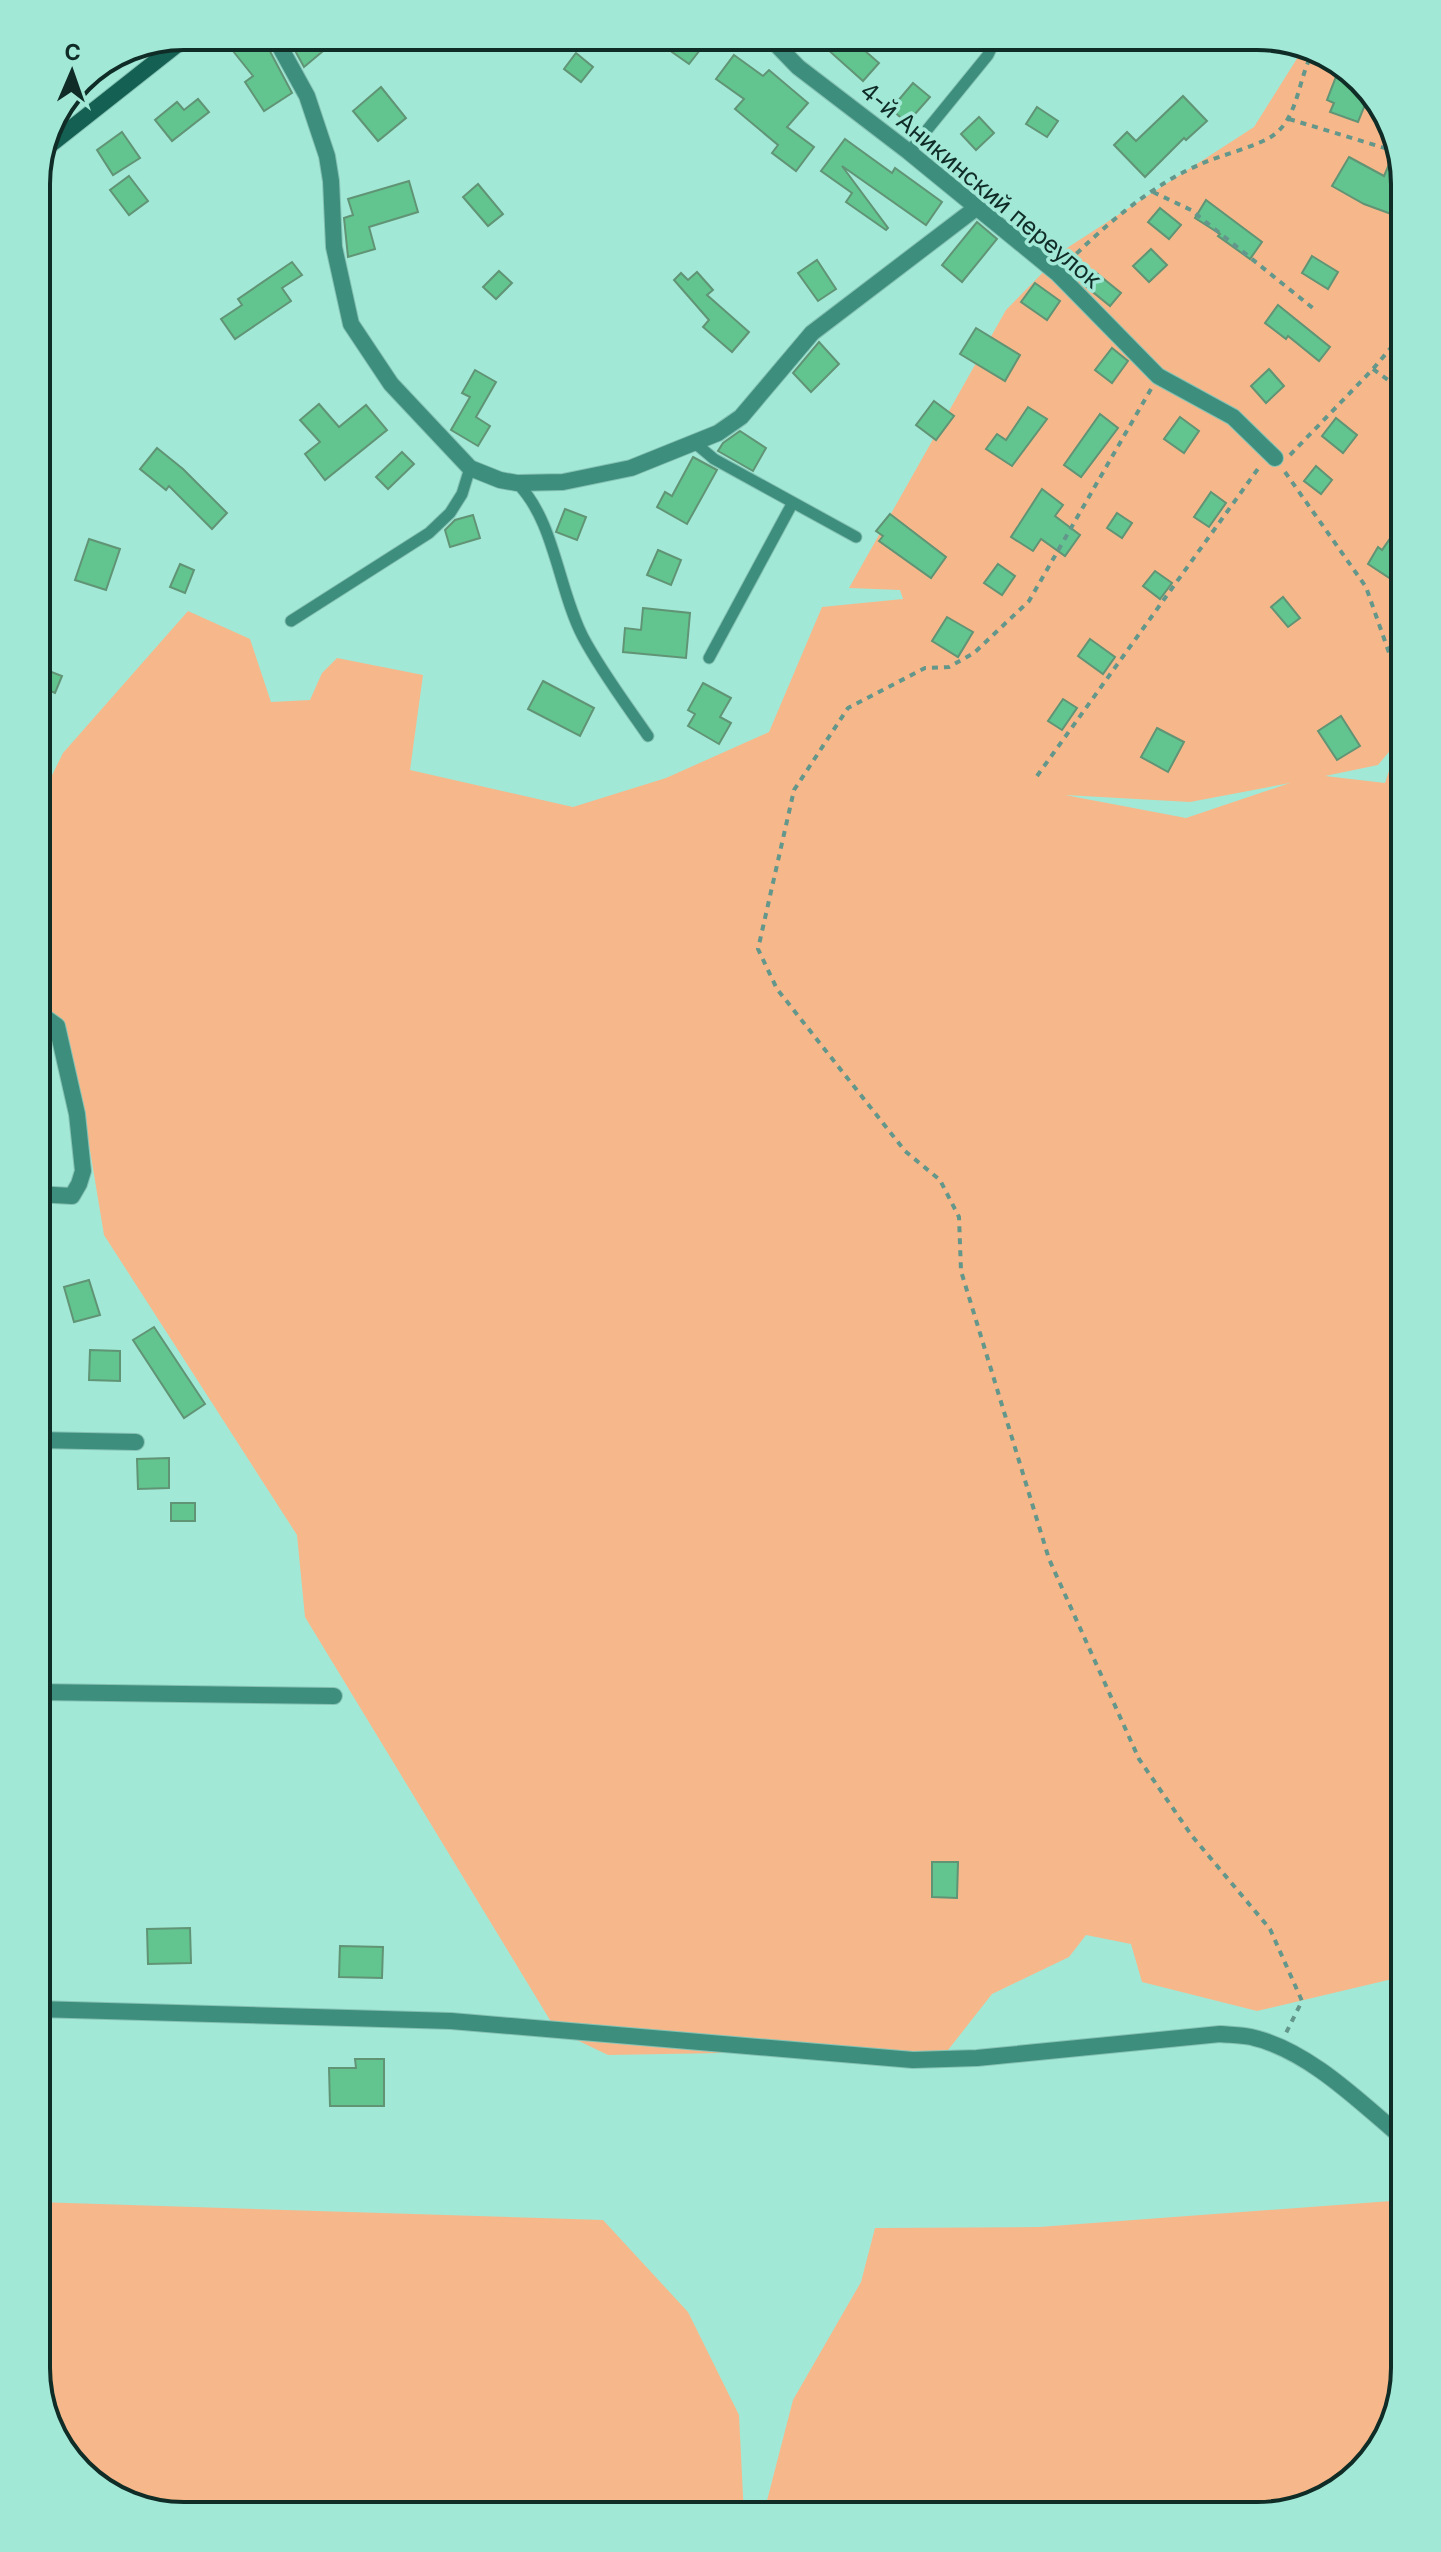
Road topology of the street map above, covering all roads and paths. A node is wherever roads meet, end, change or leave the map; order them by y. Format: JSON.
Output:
{"nodes":[{"id":1,"x":282,"y":50,"type":"edge"},
{"id":2,"x":782,"y":50,"type":"edge"},
{"id":3,"x":990,"y":50,"type":"edge"},
{"id":4,"x":169,"y":51,"type":"edge"},
{"id":5,"x":1307,"y":60,"type":"edge"},
{"id":6,"x":1289,"y":119,"type":"junction"},
{"id":7,"x":59,"y":138,"type":"edge"},
{"id":8,"x":1386,"y":148,"type":"edge"},
{"id":9,"x":909,"y":152,"type":"junction"},
{"id":10,"x":1153,"y":192,"type":"junction"},
{"id":11,"x":976,"y":208,"type":"junction"},
{"id":12,"x":1057,"y":273,"type":"junction"},
{"id":13,"x":1314,"y":309,"type":"dead end"},
{"id":14,"x":1391,"y":348,"type":"edge"},
{"id":15,"x":1373,"y":369,"type":"junction"},
{"id":16,"x":1158,"y":376,"type":"junction"},
{"id":17,"x":1391,"y":382,"type":"edge"},
{"id":18,"x":695,"y":443,"type":"junction"},
{"id":19,"x":1275,"y":458,"type":"junction"},
{"id":20,"x":470,"y":468,"type":"junction"},
{"id":21,"x":517,"y":483,"type":"junction"},
{"id":22,"x":792,"y":504,"type":"junction"},
{"id":23,"x":856,"y":537,"type":"dead end"},
{"id":24,"x":291,"y":621,"type":"dead end"},
{"id":25,"x":709,"y":658,"type":"dead end"},
{"id":26,"x":1391,"y":658,"type":"edge"},
{"id":27,"x":648,"y":736,"type":"dead end"},
{"id":28,"x":1037,"y":776,"type":"dead end"},
{"id":29,"x":50,"y":1021,"type":"edge"},
{"id":30,"x":50,"y":1195,"type":"edge"},
{"id":31,"x":50,"y":1440,"type":"edge"},
{"id":32,"x":136,"y":1442,"type":"dead end"},
{"id":33,"x":50,"y":1692,"type":"edge"},
{"id":34,"x":334,"y":1696,"type":"dead end"},
{"id":35,"x":50,"y":2009,"type":"edge"},
{"id":36,"x":1279,"y":2047,"type":"junction"},
{"id":37,"x":1391,"y":2128,"type":"edge"}],
"edges":[{"from":1,"to":20,"type":"street"},
{"from":2,"to":9,"type":"street","name":"4-й Аникинский переулок"},
{"from":3,"to":9,"type":"lane"},
{"from":4,"to":7,"type":"street"},
{"from":5,"to":6,"type":"path"},
{"from":6,"to":8,"type":"path"},
{"from":6,"to":10,"type":"path"},
{"from":9,"to":11,"type":"street","name":"4-й Аникинский переулок"},
{"from":10,"to":12,"type":"path"},
{"from":10,"to":13,"type":"path"},
{"from":11,"to":12,"type":"street","name":"4-й Аникинский переулок"},
{"from":11,"to":18,"type":"street"},
{"from":12,"to":16,"type":"street","name":"4-й Аникинский переулок"},
{"from":14,"to":15,"type":"path"},
{"from":15,"to":17,"type":"path"},
{"from":15,"to":19,"type":"path"},
{"from":16,"to":19,"type":"street","name":"4-й Аникинский переулок"},
{"from":16,"to":36,"type":"path"},
{"from":18,"to":21,"type":"street"},
{"from":18,"to":22,"type":"lane"},
{"from":19,"to":26,"type":"path"},
{"from":19,"to":28,"type":"path"},
{"from":20,"to":21,"type":"street"},
{"from":20,"to":24,"type":"lane"},
{"from":21,"to":27,"type":"lane"},
{"from":22,"to":23,"type":"lane"},
{"from":22,"to":25,"type":"lane"},
{"from":29,"to":30,"type":"street"},
{"from":31,"to":32,"type":"street"},
{"from":33,"to":34,"type":"street"},
{"from":35,"to":36,"type":"street"},
{"from":36,"to":37,"type":"street"}]}
